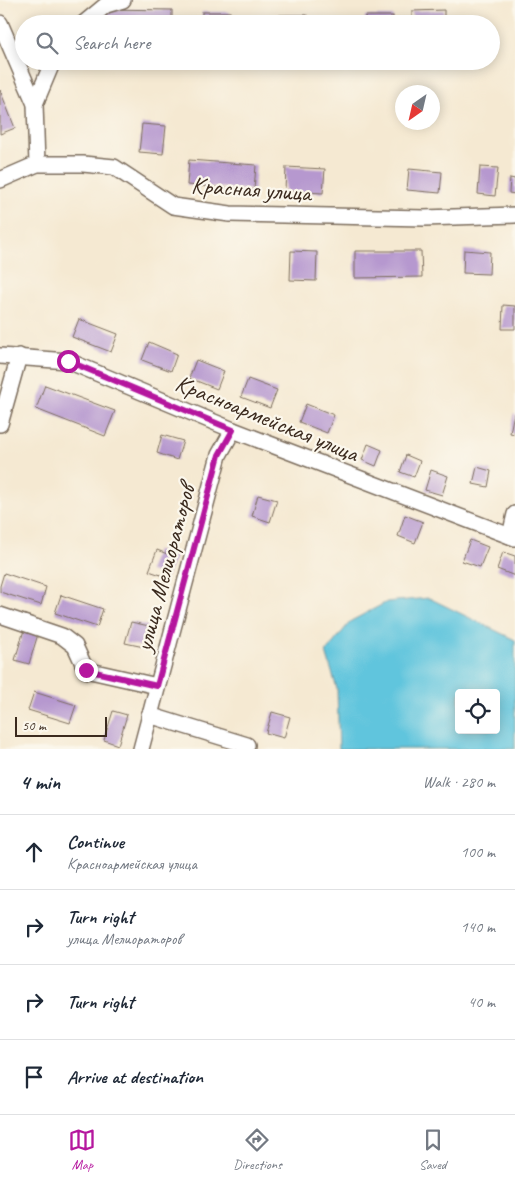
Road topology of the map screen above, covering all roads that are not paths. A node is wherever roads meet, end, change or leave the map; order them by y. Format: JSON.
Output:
{"nodes":[{"id":1,"x":123,"y":0,"type":"edge"},
{"id":2,"x":94,"y":15,"type":"edge"},
{"id":3,"x":0,"y":23,"type":"edge"},
{"id":4,"x":15,"y":58,"type":"edge"},
{"id":5,"x":20,"y":70,"type":"edge"},
{"id":6,"x":49,"y":70,"type":"edge"},
{"id":7,"x":35,"y":104,"type":"junction"},
{"id":8,"x":36,"y":164,"type":"junction"},
{"id":9,"x":0,"y":180,"type":"edge"},
{"id":10,"x":515,"y":216,"type":"edge"},
{"id":11,"x":0,"y":356,"type":"edge"},
{"id":12,"x":19,"y":356,"type":"junction"},
{"id":13,"x":0,"y":424,"type":"edge"},
{"id":14,"x":233,"y":430,"type":"junction"},
{"id":15,"x":515,"y":514,"type":"edge"},
{"id":16,"x":512,"y":537,"type":"edge"},
{"id":17,"x":0,"y":615,"type":"edge"},
{"id":18,"x":157,"y":686,"type":"junction"},
{"id":19,"x":149,"y":715,"type":"junction"},
{"id":20,"x":247,"y":745,"type":"dead end"},
{"id":21,"x":141,"y":749,"type":"edge"}],
"edges":[{"from":1,"to":2,"type":"street"},
{"from":3,"to":4,"type":"street"},
{"from":5,"to":7,"type":"street"},
{"from":6,"to":7,"type":"street"},
{"from":7,"to":8,"type":"street"},
{"from":8,"to":9,"type":"street","name":"Красная улица"},
{"from":8,"to":10,"type":"street","name":"Красная улица"},
{"from":11,"to":12,"type":"street","name":"Красноармейская улица"},
{"from":12,"to":13,"type":"street"},
{"from":12,"to":14,"type":"street","name":"Красноармейская улица"},
{"from":14,"to":16,"type":"street","name":"Красноармейская улица"},
{"from":14,"to":18,"type":"street","name":"улица Мелиораторов"},
{"from":15,"to":16,"type":"street"},
{"from":17,"to":18,"type":"street"},
{"from":18,"to":19,"type":"street","name":"улица Мелиораторов"},
{"from":19,"to":20,"type":"street"},
{"from":19,"to":21,"type":"street","name":"улица Мелиораторов"}]}
